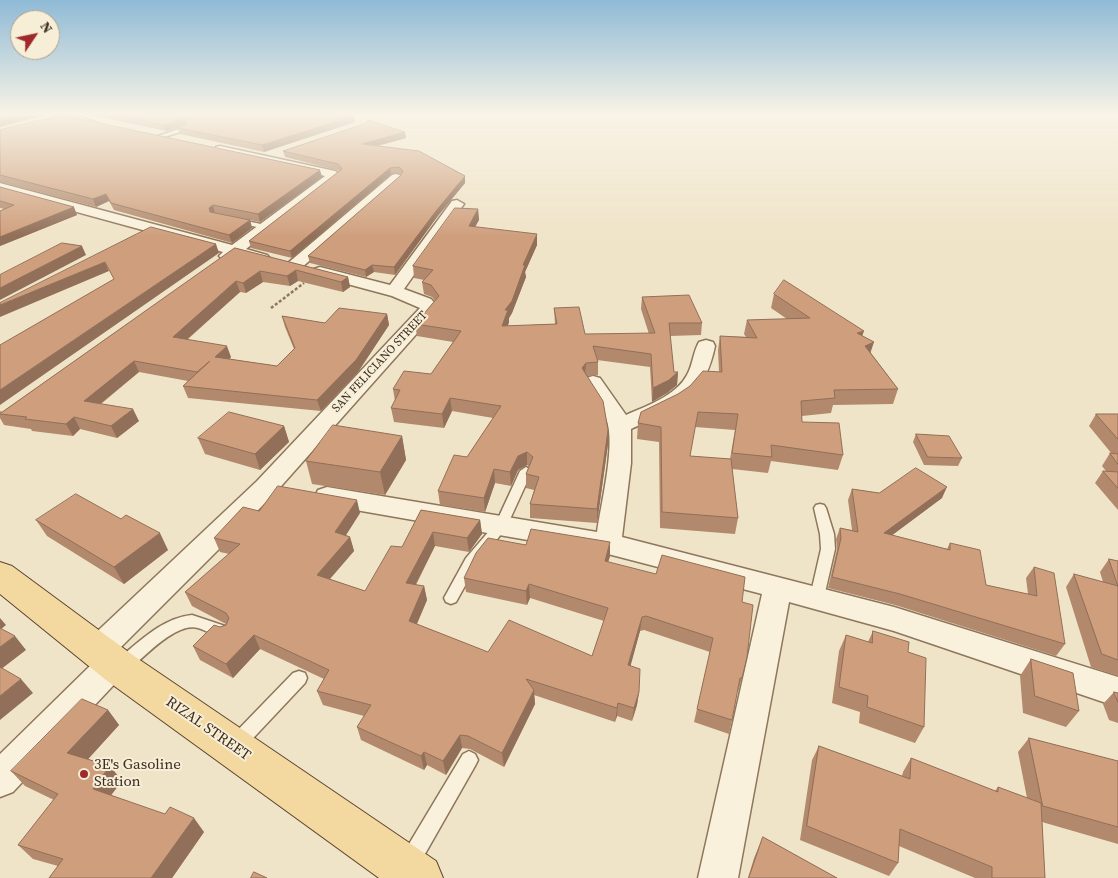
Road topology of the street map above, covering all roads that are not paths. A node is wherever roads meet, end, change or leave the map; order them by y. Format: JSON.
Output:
{"nodes":[{"id":1,"x":250,"y":155,"type":"edge"},
{"id":2,"x":273,"y":155,"type":"edge"},
{"id":3,"x":264,"y":158,"type":"junction"},
{"id":4,"x":396,"y":178,"type":"edge"},
{"id":5,"x":0,"y":187,"type":"edge"},
{"id":6,"x":457,"y":204,"type":"dead end"},
{"id":7,"x":223,"y":219,"type":"edge"},
{"id":8,"x":266,"y":227,"type":"junction"},
{"id":9,"x":152,"y":229,"type":"junction"},
{"id":10,"x":129,"y":241,"type":"edge"},
{"id":11,"x":234,"y":251,"type":"junction"},
{"id":12,"x":294,"y":266,"type":"junction"},
{"id":13,"x":210,"y":268,"type":"edge"},
{"id":14,"x":394,"y":291,"type":"junction"},
{"id":15,"x":706,"y":346,"type":"dead end"},
{"id":16,"x":593,"y":382,"type":"edge"},
{"id":17,"x":620,"y":426,"type":"junction"},
{"id":18,"x":526,"y":471,"type":"edge"},
{"id":19,"x":266,"y":486,"type":"junction"},
{"id":20,"x":820,"y":508,"type":"dead end"},
{"id":21,"x":501,"y":525,"type":"junction"},
{"id":22,"x":608,"y":544,"type":"junction"},
{"id":23,"x":0,"y":575,"type":"edge"},
{"id":24,"x":778,"y":587,"type":"junction"},
{"id":25,"x":817,"y":597,"type":"junction"},
{"id":26,"x":451,"y":598,"type":"dead end"},
{"id":27,"x":227,"y":633,"type":"edge"},
{"id":28,"x":111,"y":660,"type":"junction"},
{"id":29,"x":299,"y":678,"type":"dead end"},
{"id":30,"x":1118,"y":692,"type":"edge"},
{"id":31,"x":233,"y":747,"type":"junction"},
{"id":32,"x":470,"y":760,"type":"dead end"},
{"id":33,"x":0,"y":779,"type":"edge"},
{"id":34,"x":412,"y":873,"type":"edge"},
{"id":35,"x":718,"y":878,"type":"edge"}],
"edges":[{"from":1,"to":3,"type":"street"},
{"from":2,"to":3,"type":"street"},
{"from":3,"to":8,"type":"street"},
{"from":4,"to":12,"type":"street"},
{"from":5,"to":9,"type":"street","name":"SAN FELICIANO STREET"},
{"from":6,"to":14,"type":"street"},
{"from":7,"to":8,"type":"lane"},
{"from":8,"to":11,"type":"street"},
{"from":9,"to":10,"type":"street"},
{"from":9,"to":11,"type":"street","name":"SAN FELICIANO STREET"},
{"from":11,"to":12,"type":"street","name":"SAN FELICIANO STREET"},
{"from":11,"to":13,"type":"street"},
{"from":12,"to":14,"type":"street","name":"SAN FELICIANO STREET"},
{"from":14,"to":19,"type":"street","name":"SAN FELICIANO STREET"},
{"from":15,"to":17,"type":"street"},
{"from":16,"to":17,"type":"street"},
{"from":17,"to":22,"type":"street"},
{"from":18,"to":21,"type":"lane"},
{"from":19,"to":21,"type":"street"},
{"from":19,"to":28,"type":"street","name":"SAN FELICIANO STREET"},
{"from":20,"to":25,"type":"lane"},
{"from":21,"to":22,"type":"street"},
{"from":21,"to":26,"type":"lane"},
{"from":22,"to":24,"type":"street"},
{"from":23,"to":28,"type":"main road","name":"RIZAL STREET"},
{"from":24,"to":25,"type":"street"},
{"from":24,"to":35,"type":"street"},
{"from":25,"to":30,"type":"street"},
{"from":27,"to":28,"type":"lane"},
{"from":28,"to":31,"type":"main road","name":"RIZAL STREET"},
{"from":28,"to":33,"type":"street","name":"SAN FELICIANO STREET"},
{"from":29,"to":31,"type":"lane"},
{"from":31,"to":34,"type":"main road","name":"RIZAL STREET"},
{"from":32,"to":34,"type":"lane"}]}
